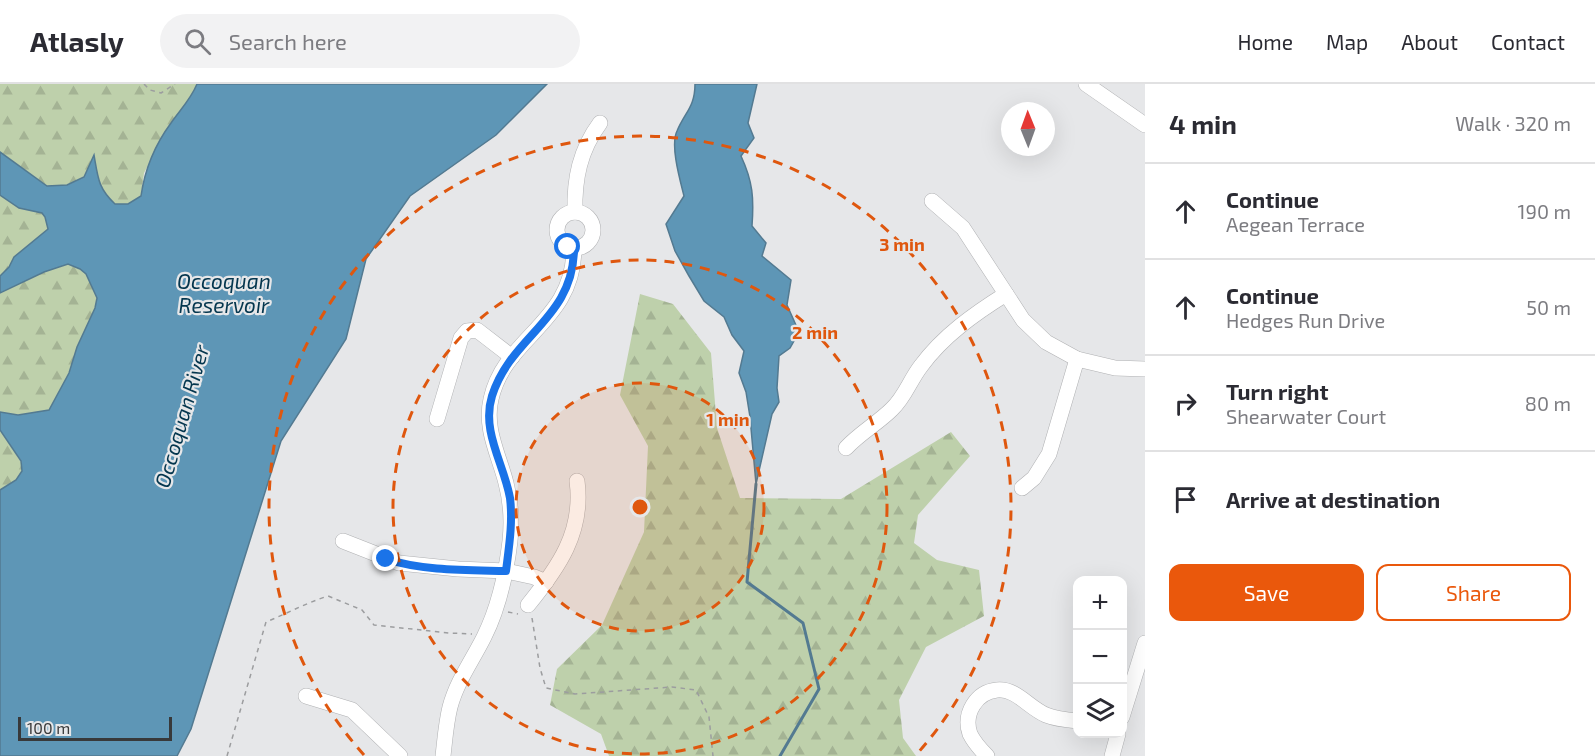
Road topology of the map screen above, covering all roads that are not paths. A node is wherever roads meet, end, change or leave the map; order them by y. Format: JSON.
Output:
{"nodes":[{"id":1,"x":1086,"y":84,"type":"edge"},
{"id":2,"x":600,"y":123,"type":"dead end"},
{"id":3,"x":1145,"y":125,"type":"edge"},
{"id":4,"x":932,"y":201,"type":"dead end"},
{"id":5,"x":575,"y":212,"type":"junction"},
{"id":6,"x":574,"y":248,"type":"junction"},
{"id":7,"x":1006,"y":294,"type":"junction"},
{"id":8,"x":512,"y":357,"type":"junction"},
{"id":9,"x":1077,"y":359,"type":"junction"},
{"id":10,"x":1145,"y":369,"type":"edge"},
{"id":11,"x":438,"y":419,"type":"dead end"},
{"id":12,"x":846,"y":448,"type":"dead end"},
{"id":13,"x":577,"y":481,"type":"dead end"},
{"id":14,"x":1022,"y":488,"type":"dead end"},
{"id":15,"x":343,"y":541,"type":"dead end"},
{"id":16,"x":506,"y":571,"type":"junction"},
{"id":17,"x":546,"y":582,"type":"junction"},
{"id":18,"x":527,"y":613,"type":"road end"},
{"id":19,"x":1145,"y":643,"type":"edge"},
{"id":20,"x":306,"y":696,"type":"dead end"},
{"id":21,"x":1127,"y":701,"type":"edge"},
{"id":22,"x":1073,"y":720,"type":"edge"},
{"id":23,"x":1117,"y":738,"type":"edge"},
{"id":24,"x":400,"y":756,"type":"edge"},
{"id":25,"x":444,"y":756,"type":"edge"},
{"id":26,"x":987,"y":756,"type":"edge"},
{"id":27,"x":1112,"y":756,"type":"edge"}],
"edges":[{"from":1,"to":3,"type":"street"},
{"from":2,"to":5,"type":"street"},
{"from":4,"to":7,"type":"street"},
{"from":5,"to":6,"type":"street"},
{"from":5,"to":6,"type":"street"},
{"from":6,"to":8,"type":"street"},
{"from":7,"to":9,"type":"street"},
{"from":7,"to":12,"type":"street"},
{"from":8,"to":11,"type":"street"},
{"from":8,"to":16,"type":"street"},
{"from":9,"to":10,"type":"street"},
{"from":9,"to":14,"type":"street"},
{"from":13,"to":17,"type":"street"},
{"from":15,"to":16,"type":"street"},
{"from":16,"to":17,"type":"street"},
{"from":16,"to":25,"type":"street"},
{"from":17,"to":18,"type":"street"},
{"from":19,"to":21,"type":"street"},
{"from":20,"to":24,"type":"street"},
{"from":22,"to":26,"type":"street"},
{"from":23,"to":27,"type":"street"}]}
